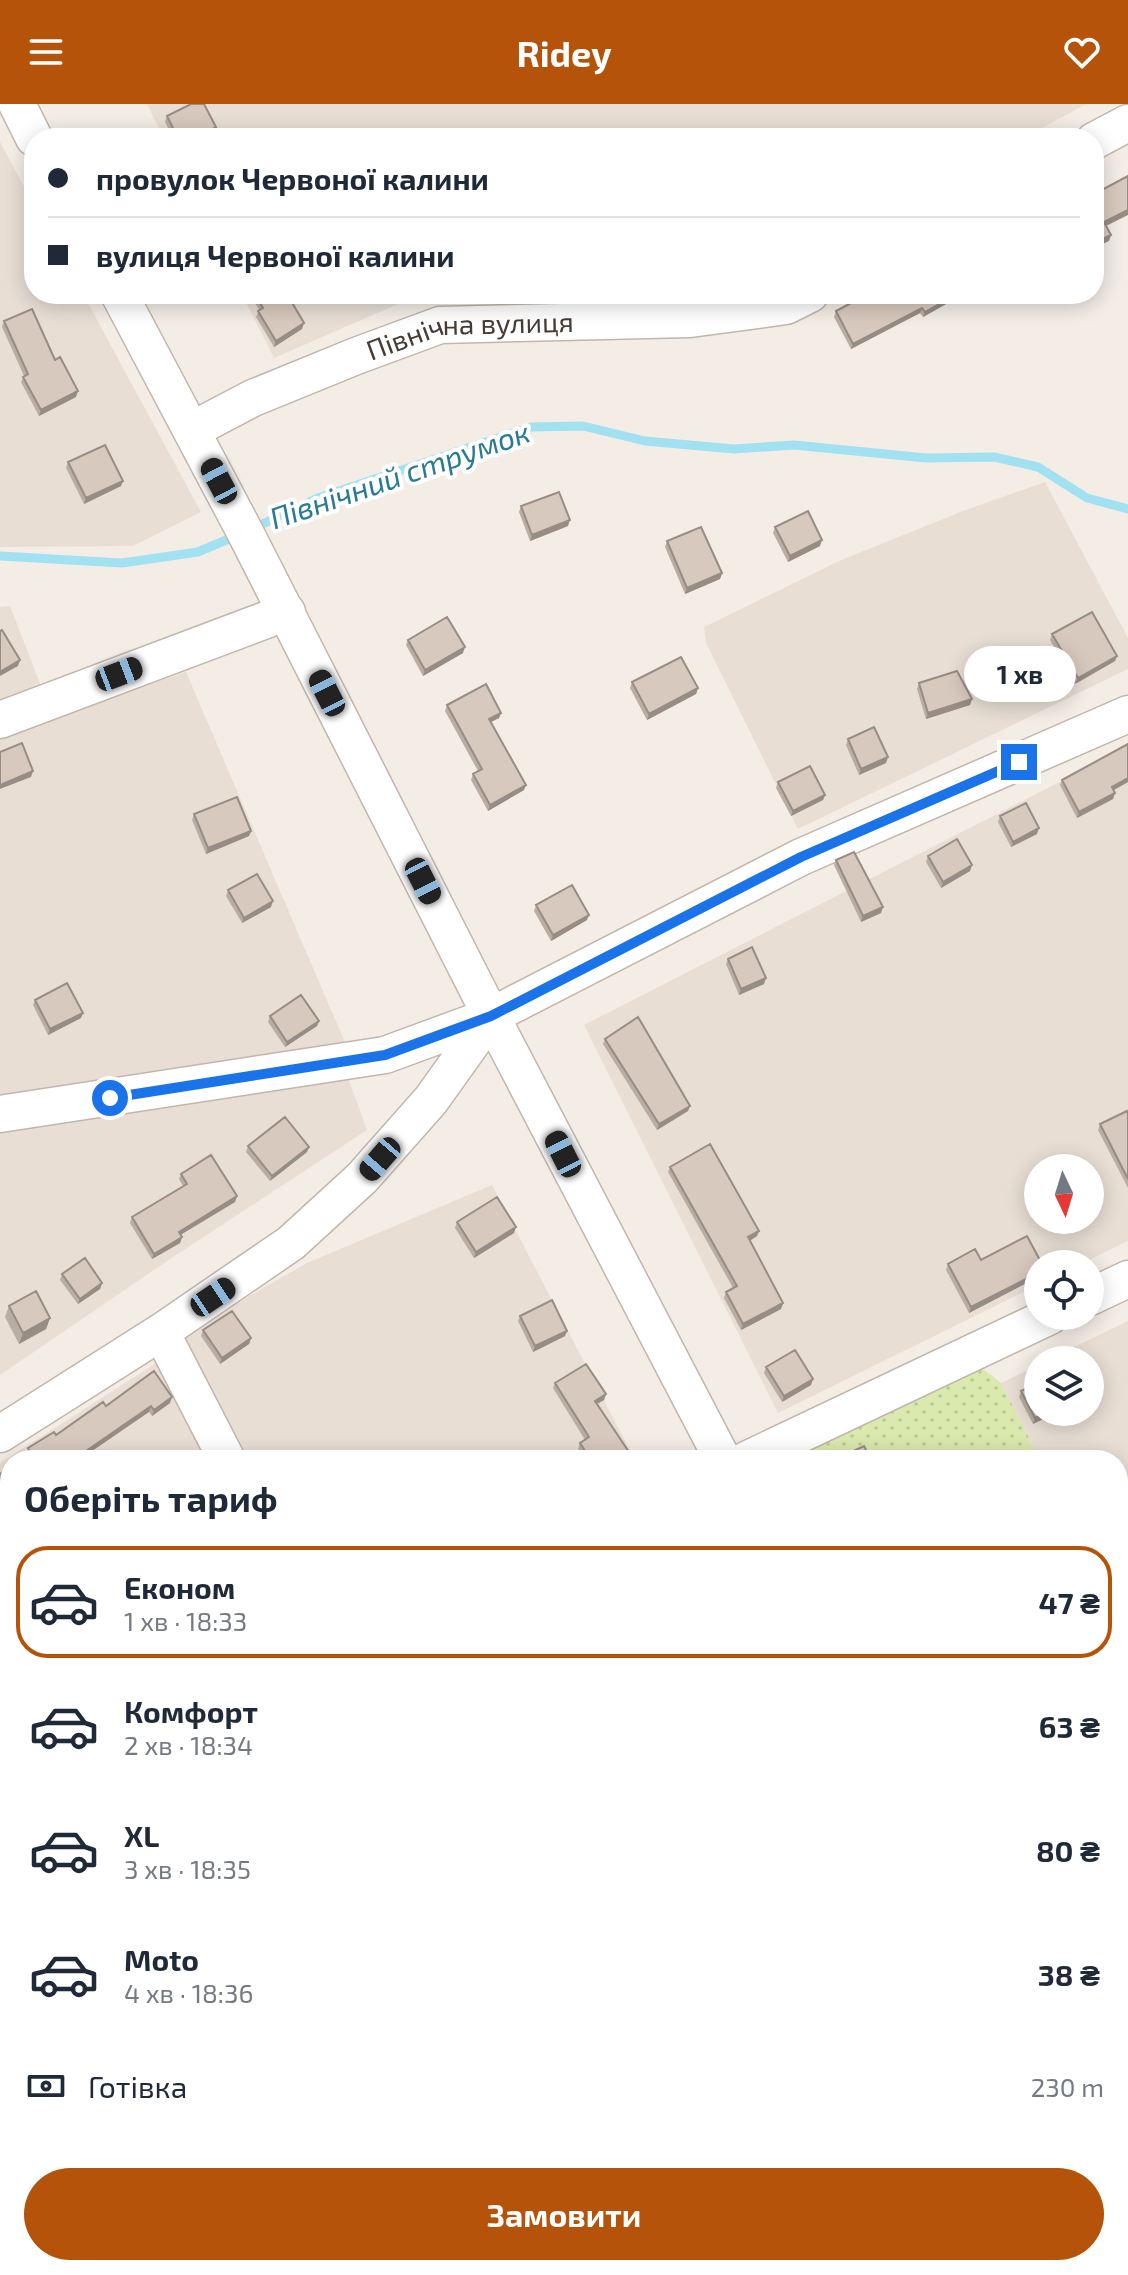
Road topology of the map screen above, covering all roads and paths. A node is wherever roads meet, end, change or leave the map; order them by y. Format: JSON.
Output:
{"nodes":[{"id":1,"x":1128,"y":123,"type":"edge"},
{"id":2,"x":1104,"y":136,"type":"edge"},
{"id":3,"x":124,"y":304,"type":"edge"},
{"id":4,"x":790,"y":304,"type":"edge"},
{"id":5,"x":192,"y":430,"type":"junction"},
{"id":6,"x":287,"y":612,"type":"junction"},
{"id":7,"x":1128,"y":714,"type":"edge"},
{"id":8,"x":0,"y":720,"type":"edge"},
{"id":9,"x":491,"y":1016,"type":"junction"},
{"id":10,"x":0,"y":1114,"type":"edge"},
{"id":11,"x":1128,"y":1279,"type":"edge"},
{"id":12,"x":1104,"y":1290,"type":"edge"},
{"id":13,"x":1024,"y":1328,"type":"edge"},
{"id":14,"x":161,"y":1332,"type":"junction"},
{"id":15,"x":0,"y":1434,"type":"edge"},
{"id":16,"x":222,"y":1450,"type":"edge"},
{"id":17,"x":718,"y":1450,"type":"edge"},
{"id":18,"x":767,"y":1450,"type":"edge"}],
"edges":[{"from":1,"to":2,"type":"street"},
{"from":3,"to":5,"type":"street"},
{"from":4,"to":5,"type":"street","name":"Північна вулиця"},
{"from":5,"to":6,"type":"street"},
{"from":6,"to":8,"type":"street"},
{"from":6,"to":9,"type":"street"},
{"from":7,"to":9,"type":"street"},
{"from":9,"to":10,"type":"street"},
{"from":9,"to":14,"type":"street"},
{"from":9,"to":17,"type":"street"},
{"from":11,"to":12,"type":"street"},
{"from":13,"to":18,"type":"street"},
{"from":14,"to":15,"type":"street"},
{"from":14,"to":16,"type":"street"}]}
